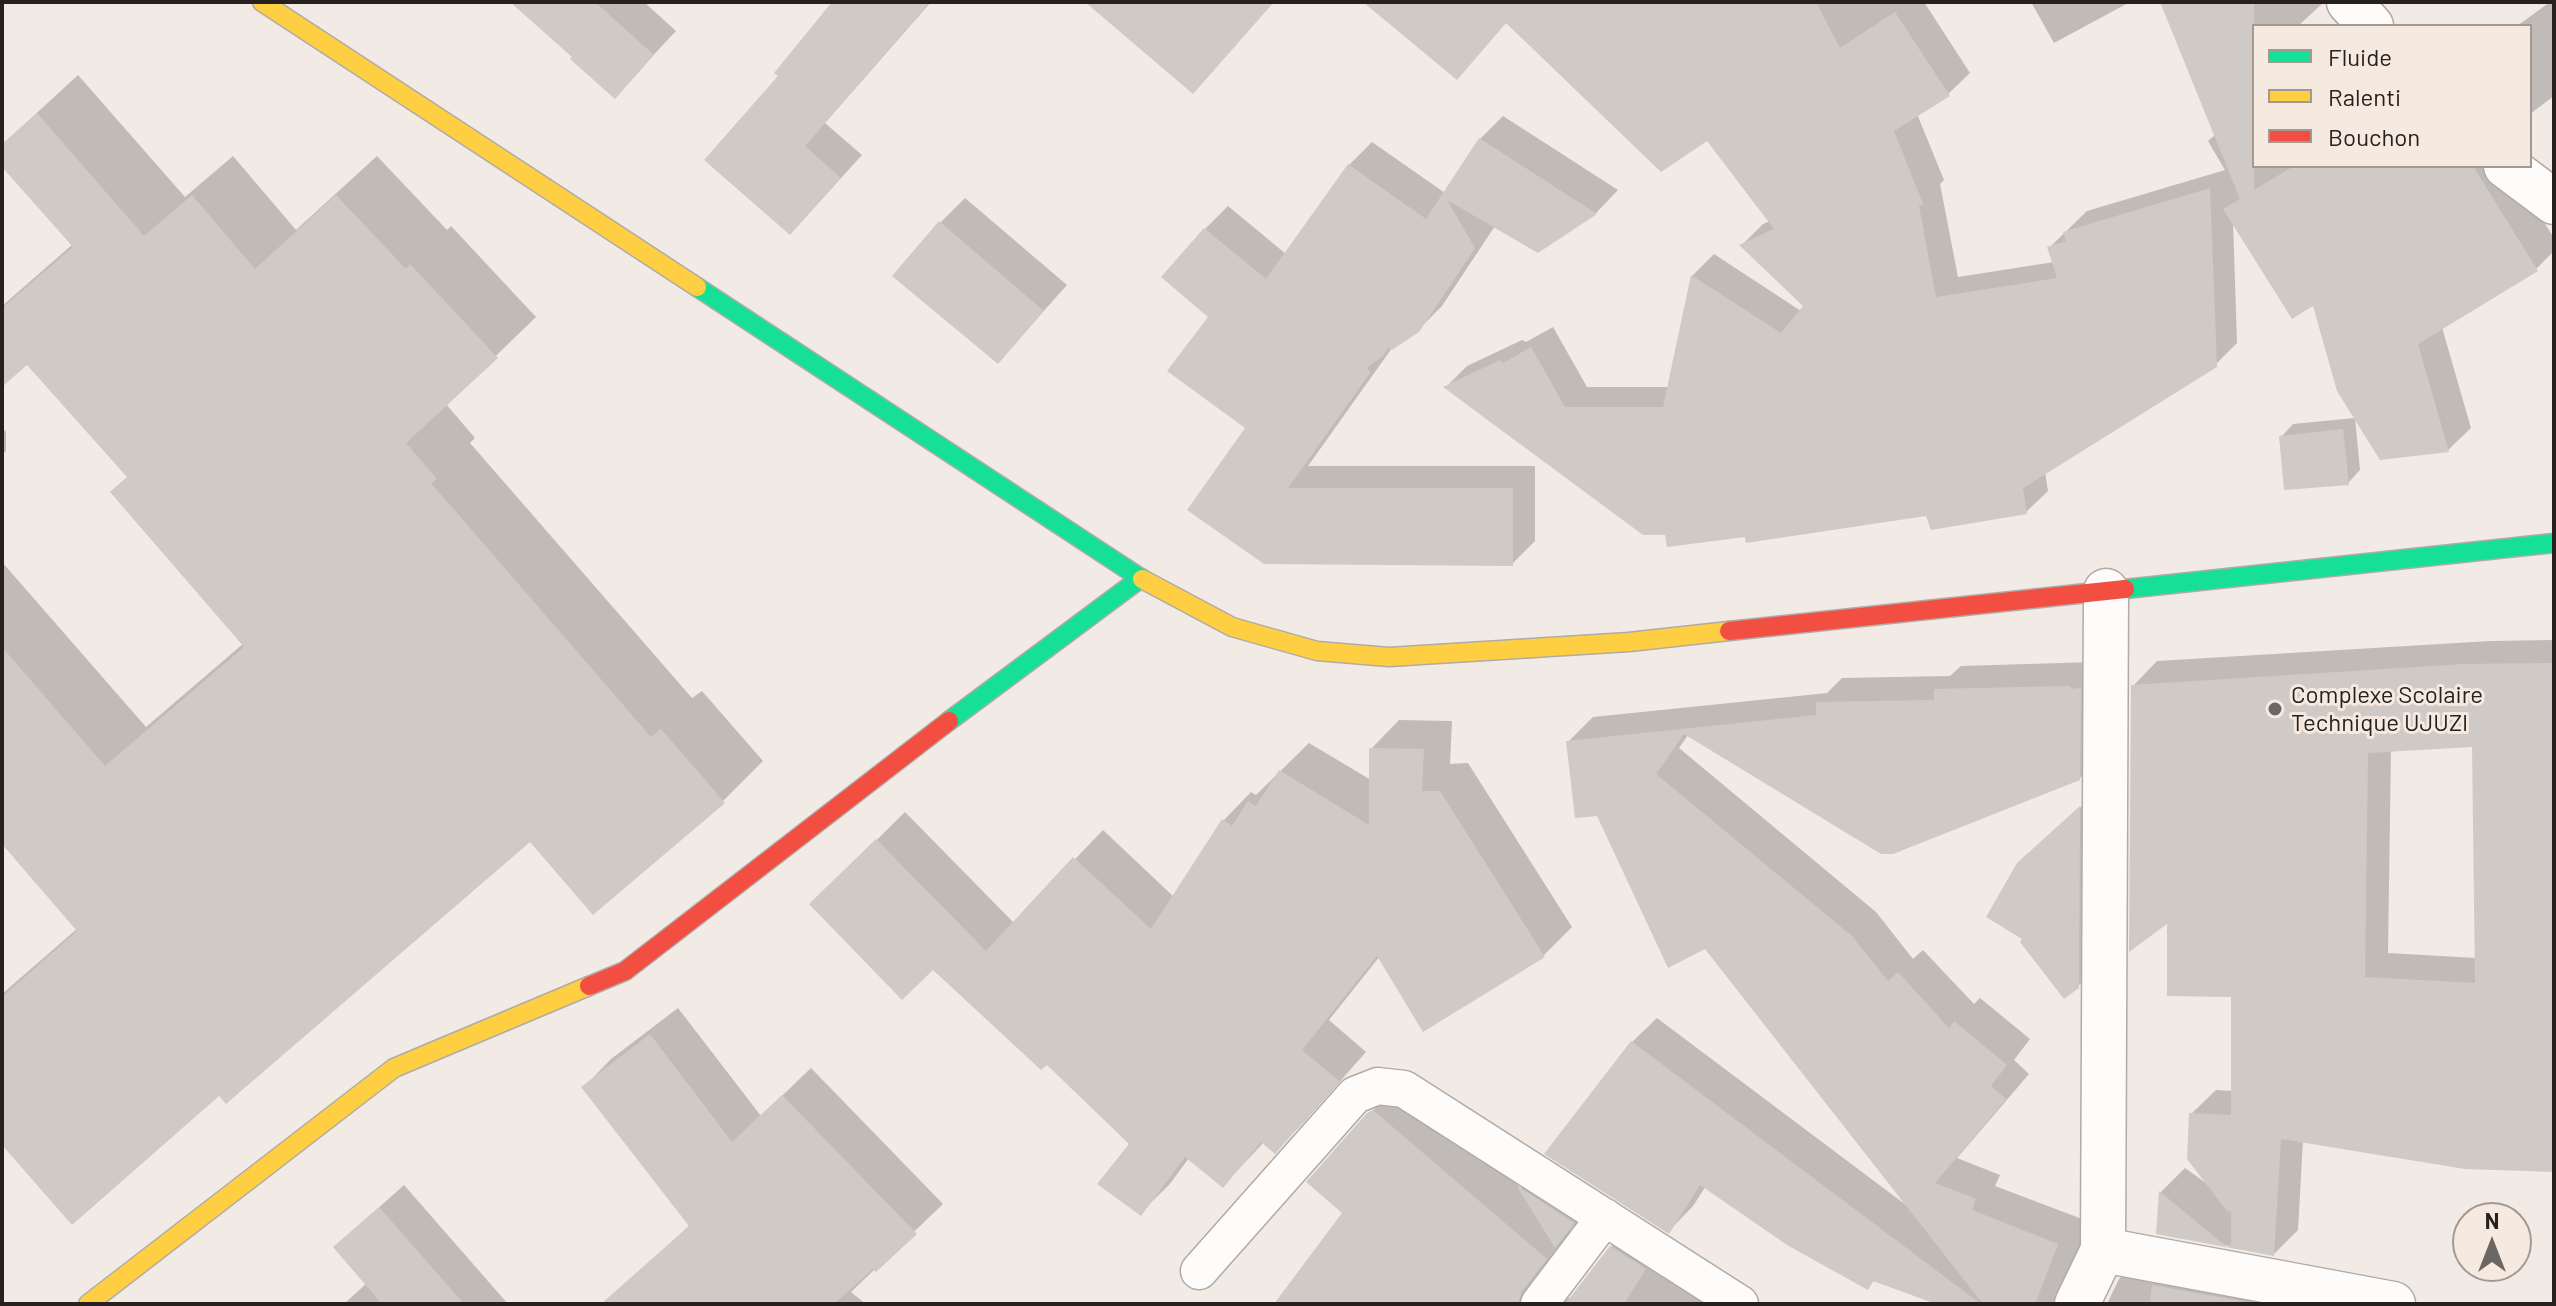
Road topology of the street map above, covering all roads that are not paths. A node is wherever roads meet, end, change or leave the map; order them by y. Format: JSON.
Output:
{"nodes":[{"id":1,"x":262,"y":2,"type":"edge"},
{"id":2,"x":2349,"y":2,"type":"edge"},
{"id":3,"x":2369,"y":24,"type":"edge"},
{"id":4,"x":2509,"y":168,"type":"edge"},
{"id":5,"x":2554,"y":202,"type":"edge"},
{"id":6,"x":2554,"y":543,"type":"edge"},
{"id":7,"x":1141,"y":578,"type":"junction"},
{"id":8,"x":2106,"y":591,"type":"junction"},
{"id":9,"x":1605,"y":1217,"type":"junction"},
{"id":10,"x":2103,"y":1250,"type":"junction"},
{"id":11,"x":1199,"y":1271,"type":"dead end"},
{"id":12,"x":88,"y":1304,"type":"edge"},
{"id":13,"x":1539,"y":1304,"type":"edge"},
{"id":14,"x":1740,"y":1304,"type":"edge"},
{"id":15,"x":2077,"y":1304,"type":"edge"},
{"id":16,"x":2393,"y":1304,"type":"edge"}],
"edges":[{"from":1,"to":7,"type":"street"},
{"from":2,"to":3,"type":"street"},
{"from":4,"to":5,"type":"street"},
{"from":6,"to":8,"type":"street"},
{"from":7,"to":8,"type":"street"},
{"from":7,"to":12,"type":"street"},
{"from":8,"to":10,"type":"street"},
{"from":9,"to":11,"type":"lane"},
{"from":9,"to":13,"type":"lane"},
{"from":9,"to":14,"type":"lane"},
{"from":10,"to":15,"type":"street"},
{"from":10,"to":16,"type":"street"}]}
